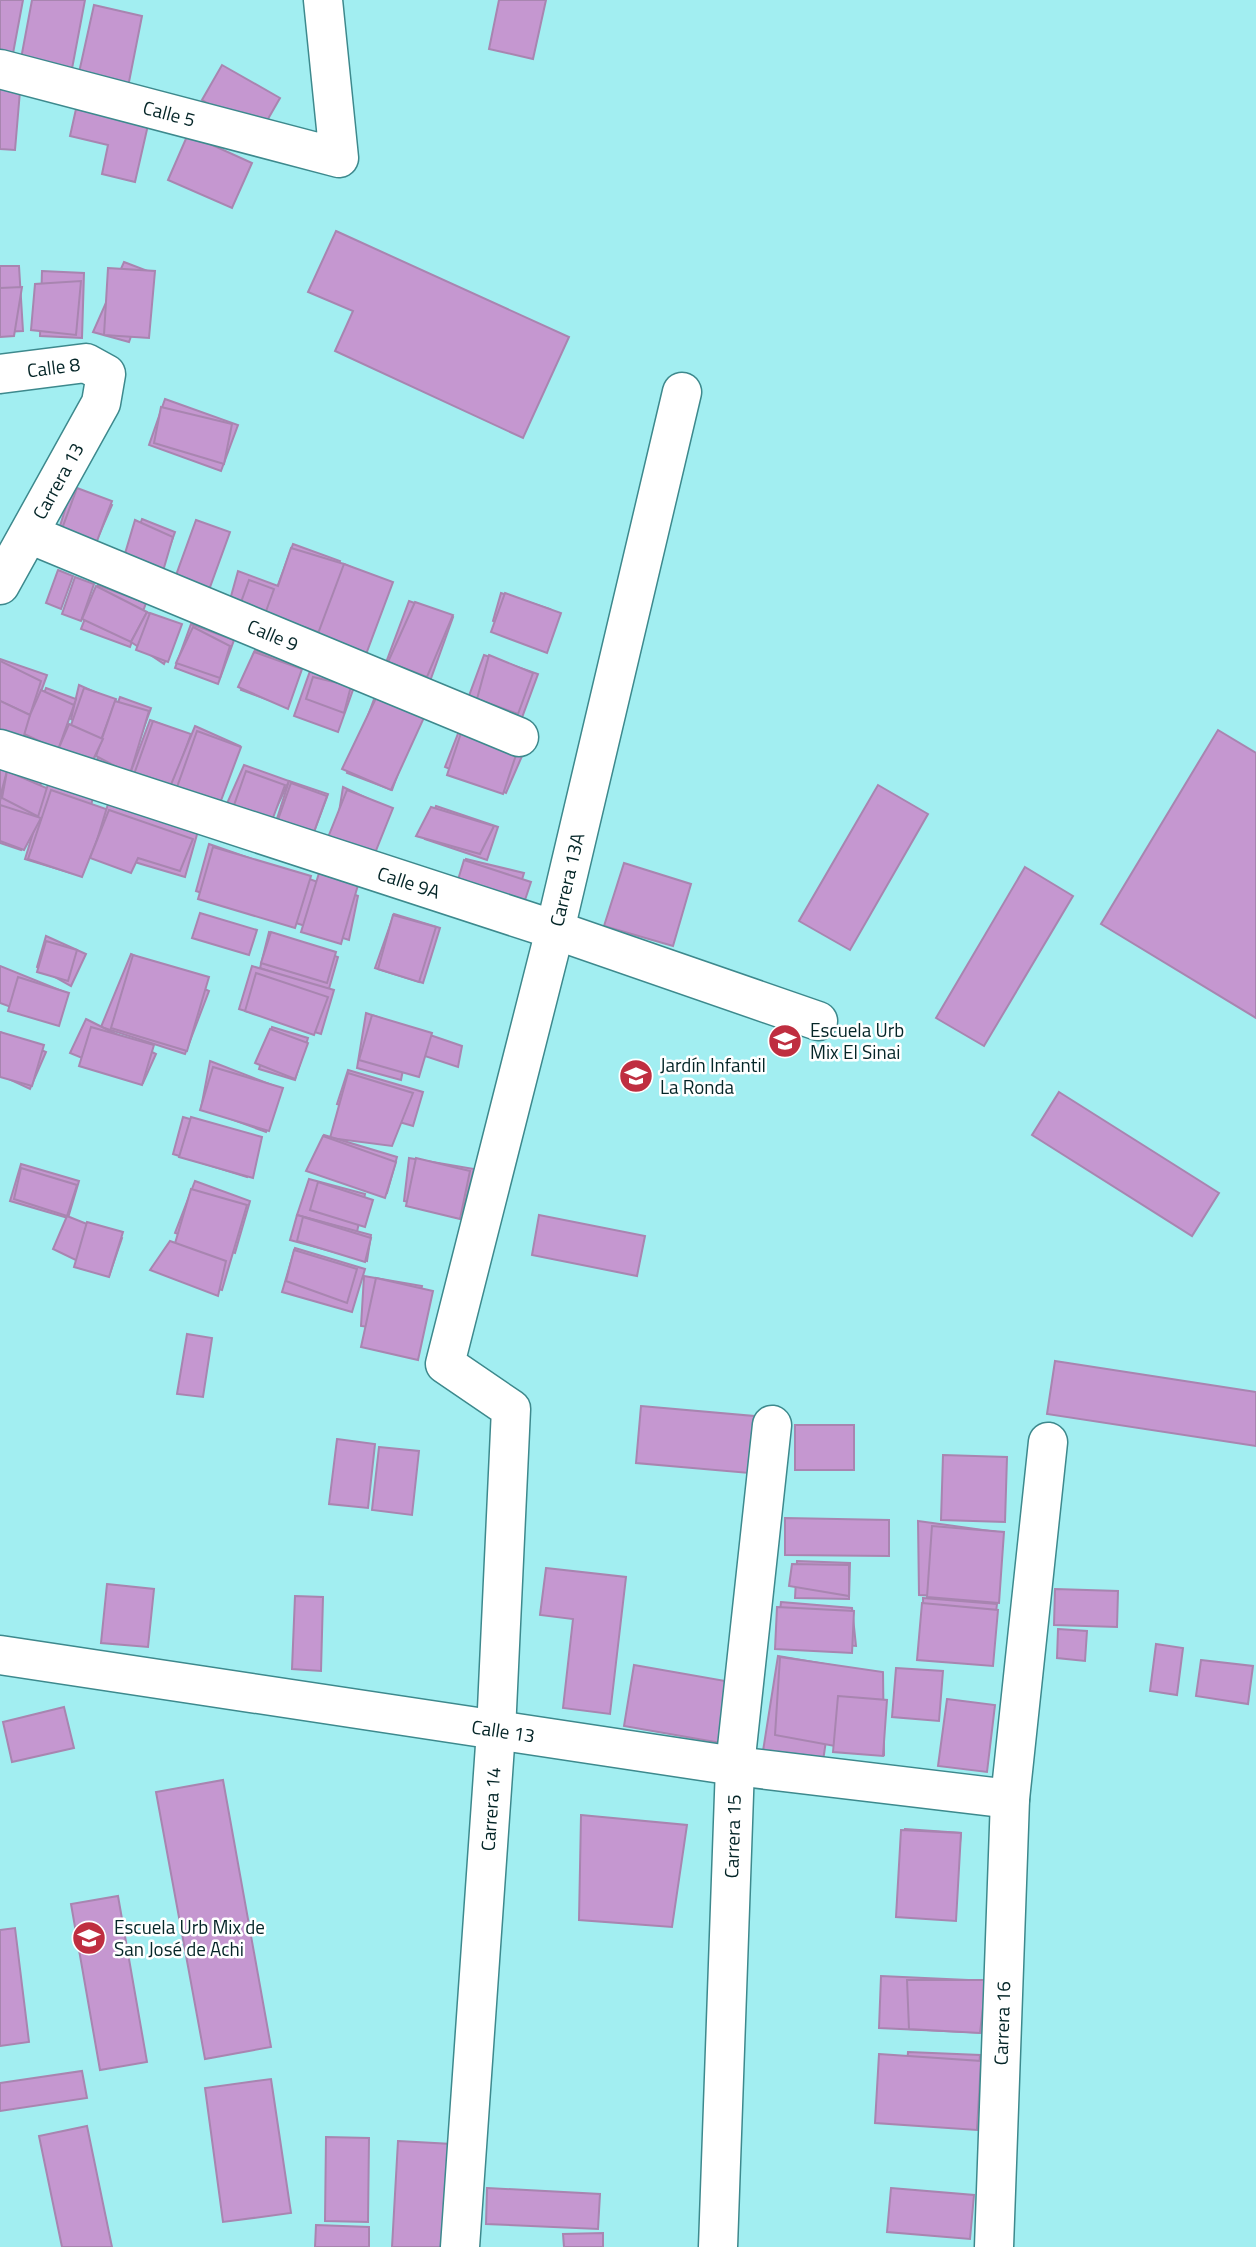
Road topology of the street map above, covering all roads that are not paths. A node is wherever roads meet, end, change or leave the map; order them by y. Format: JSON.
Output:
{"nodes":[{"id":1,"x":323,"y":0,"type":"edge"},
{"id":2,"x":0,"y":69,"type":"edge"},
{"id":3,"x":0,"y":374,"type":"edge"},
{"id":4,"x":106,"y":374,"type":"joint"},
{"id":5,"x":682,"y":392,"type":"dead end"},
{"id":6,"x":29,"y":534,"type":"junction"},
{"id":7,"x":0,"y":585,"type":"edge"},
{"id":8,"x":519,"y":737,"type":"dead end"},
{"id":9,"x":0,"y":749,"type":"edge"},
{"id":10,"x":555,"y":930,"type":"junction"},
{"id":11,"x":818,"y":1021,"type":"dead end"},
{"id":12,"x":445,"y":1364,"type":"joint"},
{"id":13,"x":772,"y":1425,"type":"dead end"},
{"id":14,"x":1048,"y":1442,"type":"dead end"},
{"id":15,"x":0,"y":1655,"type":"edge"},
{"id":16,"x":496,"y":1731,"type":"junction"},
{"id":17,"x":734,"y":1766,"type":"junction"},
{"id":18,"x":1010,"y":1799,"type":"junction"},
{"id":19,"x":460,"y":2247,"type":"edge"},
{"id":20,"x":718,"y":2247,"type":"edge"},
{"id":21,"x":995,"y":2247,"type":"edge"}],
"edges":[{"from":1,"to":2,"type":"street","name":"Calle 5"},
{"from":3,"to":4,"type":"street","name":"Calle 8"},
{"from":4,"to":6,"type":"street","name":"Carrera 13"},
{"from":5,"to":10,"type":"street","name":"Carrera 13A"},
{"from":6,"to":7,"type":"street","name":"Carrera 13"},
{"from":6,"to":8,"type":"street","name":"Calle 9"},
{"from":9,"to":10,"type":"street","name":"Calle 9A"},
{"from":10,"to":11,"type":"street","name":"Calle 9A"},
{"from":10,"to":12,"type":"street","name":"Carrera 13A"},
{"from":12,"to":16,"type":"street","name":"Carrera 14"},
{"from":13,"to":17,"type":"street","name":"Carrera 15"},
{"from":14,"to":18,"type":"street","name":"Carrera 16"},
{"from":15,"to":16,"type":"street","name":"Calle 13"},
{"from":16,"to":17,"type":"street","name":"Calle 13"},
{"from":16,"to":19,"type":"street","name":"Carrera 14"},
{"from":17,"to":18,"type":"street","name":"Calle 13"},
{"from":17,"to":20,"type":"street","name":"Carrera 15"},
{"from":18,"to":21,"type":"street","name":"Carrera 16"}]}
